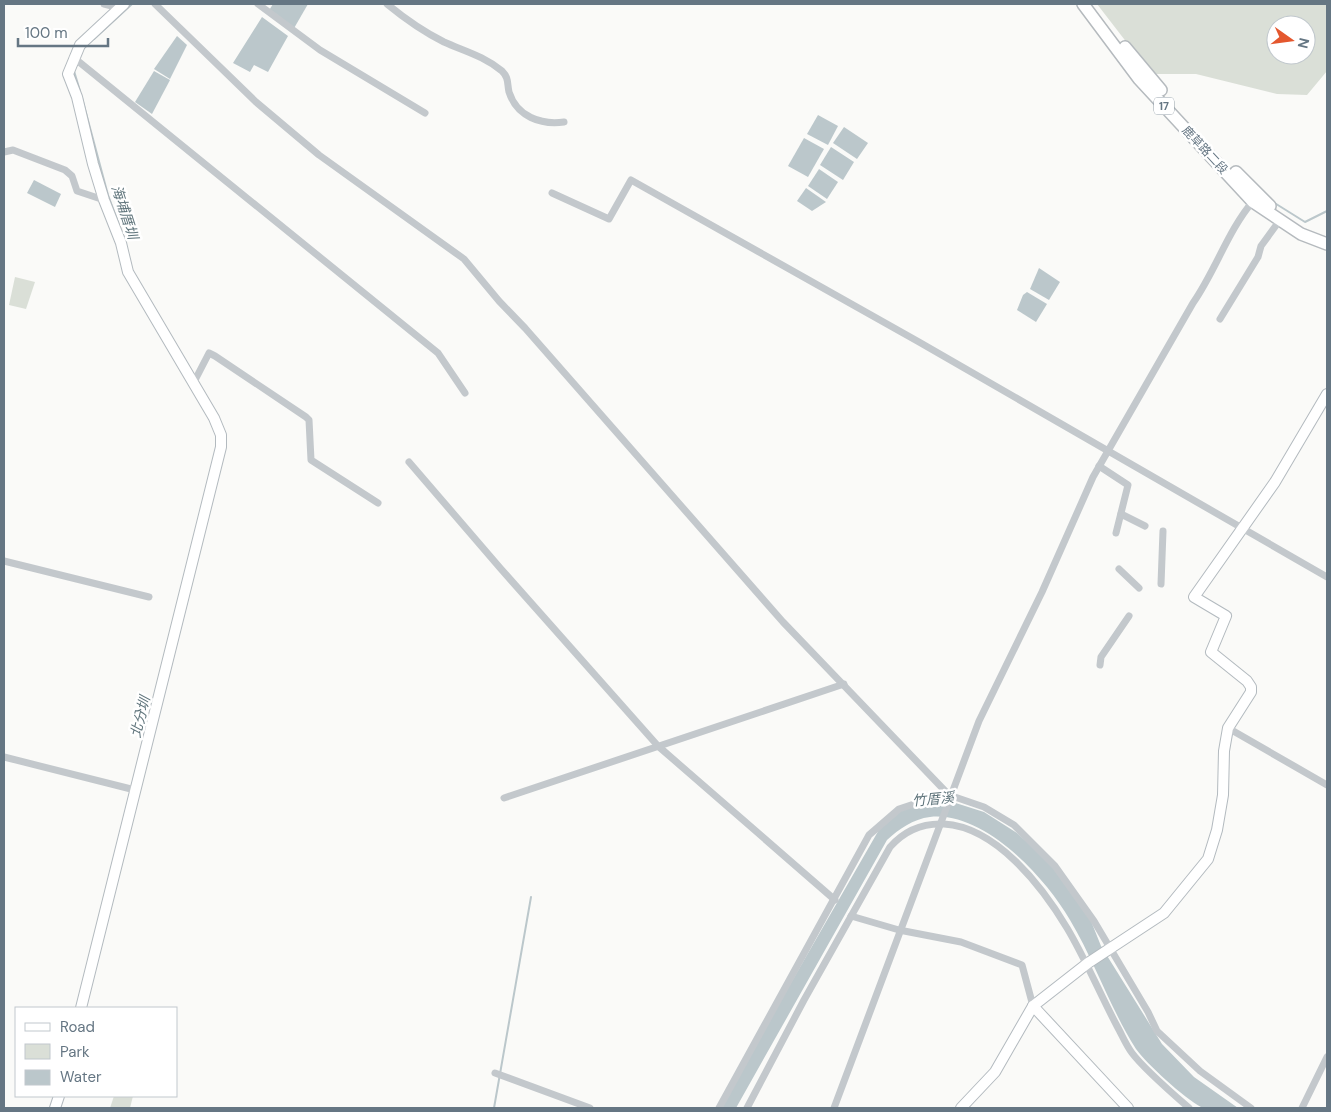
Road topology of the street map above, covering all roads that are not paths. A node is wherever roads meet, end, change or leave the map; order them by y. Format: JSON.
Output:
{"nodes":[{"id":1,"x":104,"y":4,"type":"edge"},
{"id":2,"x":155,"y":4,"type":"edge"},
{"id":3,"x":258,"y":4,"type":"edge"},
{"id":4,"x":387,"y":4,"type":"edge"},
{"id":5,"x":1083,"y":4,"type":"edge"},
{"id":6,"x":1092,"y":4,"type":"edge"},
{"id":7,"x":122,"y":6,"type":"edge"},
{"id":8,"x":73,"y":57,"type":"junction"},
{"id":9,"x":425,"y":113,"type":"dead end"},
{"id":10,"x":564,"y":122,"type":"dead end"},
{"id":11,"x":4,"y":152,"type":"edge"},
{"id":12,"x":552,"y":193,"type":"dead end"},
{"id":13,"x":1256,"y":198,"type":"junction"},
{"id":14,"x":104,"y":200,"type":"junction"},
{"id":15,"x":1280,"y":220,"type":"junction"},
{"id":16,"x":1327,"y":236,"type":"edge"},
{"id":17,"x":1327,"y":244,"type":"edge"},
{"id":18,"x":1220,"y":320,"type":"dead end"},
{"id":19,"x":193,"y":384,"type":"junction"},
{"id":20,"x":465,"y":393,"type":"dead end"},
{"id":21,"x":1327,"y":394,"type":"edge"},
{"id":22,"x":1107,"y":451,"type":"junction"},
{"id":23,"x":409,"y":462,"type":"dead end"},
{"id":24,"x":1099,"y":466,"type":"junction"},
{"id":25,"x":378,"y":503,"type":"dead end"},
{"id":26,"x":1121,"y":514,"type":"junction"},
{"id":27,"x":1145,"y":526,"type":"dead end"},
{"id":28,"x":1240,"y":528,"type":"junction"},
{"id":29,"x":1163,"y":531,"type":"dead end"},
{"id":30,"x":1116,"y":533,"type":"dead end"},
{"id":31,"x":4,"y":562,"type":"edge"},
{"id":32,"x":1120,"y":569,"type":"dead end"},
{"id":33,"x":1327,"y":577,"type":"edge"},
{"id":34,"x":1162,"y":584,"type":"dead end"},
{"id":35,"x":1140,"y":588,"type":"dead end"},
{"id":36,"x":149,"y":598,"type":"dead end"},
{"id":37,"x":1128,"y":616,"type":"dead end"},
{"id":38,"x":1100,"y":665,"type":"dead end"},
{"id":39,"x":844,"y":684,"type":"junction"},
{"id":40,"x":1228,"y":728,"type":"junction"},
{"id":41,"x":658,"y":746,"type":"junction"},
{"id":42,"x":4,"y":757,"type":"edge"},
{"id":43,"x":1327,"y":785,"type":"edge"},
{"id":44,"x":132,"y":790,"type":"junction"},
{"id":45,"x":949,"y":795,"type":"junction"},
{"id":46,"x":504,"y":798,"type":"dead end"},
{"id":47,"x":938,"y":824,"type":"junction"},
{"id":48,"x":835,"y":900,"type":"junction"},
{"id":49,"x":851,"y":916,"type":"junction"},
{"id":50,"x":899,"y":930,"type":"junction"},
{"id":51,"x":1110,"y":949,"type":"junction"},
{"id":52,"x":1087,"y":965,"type":"junction"},
{"id":53,"x":1033,"y":1006,"type":"junction"},
{"id":54,"x":81,"y":1007,"type":"edge"},
{"id":55,"x":1327,"y":1057,"type":"edge"},
{"id":56,"x":495,"y":1073,"type":"dead end"},
{"id":57,"x":590,"y":1108,"type":"edge"},
{"id":58,"x":719,"y":1108,"type":"edge"},
{"id":59,"x":747,"y":1108,"type":"edge"},
{"id":60,"x":834,"y":1108,"type":"edge"},
{"id":61,"x":961,"y":1108,"type":"edge"},
{"id":62,"x":1128,"y":1108,"type":"edge"},
{"id":63,"x":1189,"y":1108,"type":"edge"},
{"id":64,"x":1251,"y":1108,"type":"edge"},
{"id":65,"x":1302,"y":1108,"type":"edge"}],
"edges":[{"from":1,"to":7,"type":"street"},
{"from":2,"to":39,"type":"street"},
{"from":3,"to":9,"type":"street"},
{"from":4,"to":10,"type":"street"},
{"from":5,"to":13,"type":"main road","name":"鹿草路二段","number":"17"},
{"from":6,"to":13,"type":"main road","name":"鹿草路二段","number":"17"},
{"from":7,"to":8,"type":"street"},
{"from":8,"to":14,"type":"street"},
{"from":8,"to":20,"type":"street"},
{"from":11,"to":14,"type":"street"},
{"from":12,"to":22,"type":"street"},
{"from":13,"to":15,"type":"main road","number":"17"},
{"from":13,"to":16,"type":"main road","number":"17"},
{"from":13,"to":22,"type":"street"},
{"from":14,"to":19,"type":"street"},
{"from":15,"to":17,"type":"main road","number":"17"},
{"from":15,"to":18,"type":"street"},
{"from":19,"to":25,"type":"street"},
{"from":19,"to":44,"type":"street"},
{"from":21,"to":28,"type":"street"},
{"from":22,"to":24,"type":"street"},
{"from":22,"to":28,"type":"street"},
{"from":23,"to":41,"type":"street"},
{"from":24,"to":26,"type":"street"},
{"from":24,"to":45,"type":"street"},
{"from":26,"to":27,"type":"street"},
{"from":26,"to":30,"type":"street"},
{"from":28,"to":33,"type":"street"},
{"from":28,"to":40,"type":"street"},
{"from":29,"to":34,"type":"street"},
{"from":31,"to":36,"type":"street"},
{"from":32,"to":35,"type":"street"},
{"from":37,"to":38,"type":"street"},
{"from":39,"to":41,"type":"street"},
{"from":39,"to":45,"type":"street"},
{"from":40,"to":43,"type":"street"},
{"from":40,"to":51,"type":"street"},
{"from":41,"to":46,"type":"street"},
{"from":41,"to":48,"type":"street"},
{"from":42,"to":44,"type":"street"},
{"from":44,"to":54,"type":"street"},
{"from":45,"to":47,"type":"street"},
{"from":45,"to":48,"type":"street"},
{"from":45,"to":51,"type":"street"},
{"from":47,"to":49,"type":"street"},
{"from":47,"to":50,"type":"street"},
{"from":47,"to":52,"type":"street"},
{"from":48,"to":58,"type":"street"},
{"from":49,"to":50,"type":"street"},
{"from":49,"to":59,"type":"street"},
{"from":50,"to":53,"type":"street"},
{"from":50,"to":60,"type":"street"},
{"from":51,"to":52,"type":"street"},
{"from":51,"to":64,"type":"street"},
{"from":52,"to":53,"type":"street"},
{"from":52,"to":63,"type":"street"},
{"from":53,"to":61,"type":"street"},
{"from":53,"to":62,"type":"street"},
{"from":55,"to":65,"type":"street"},
{"from":56,"to":57,"type":"street"}]}
